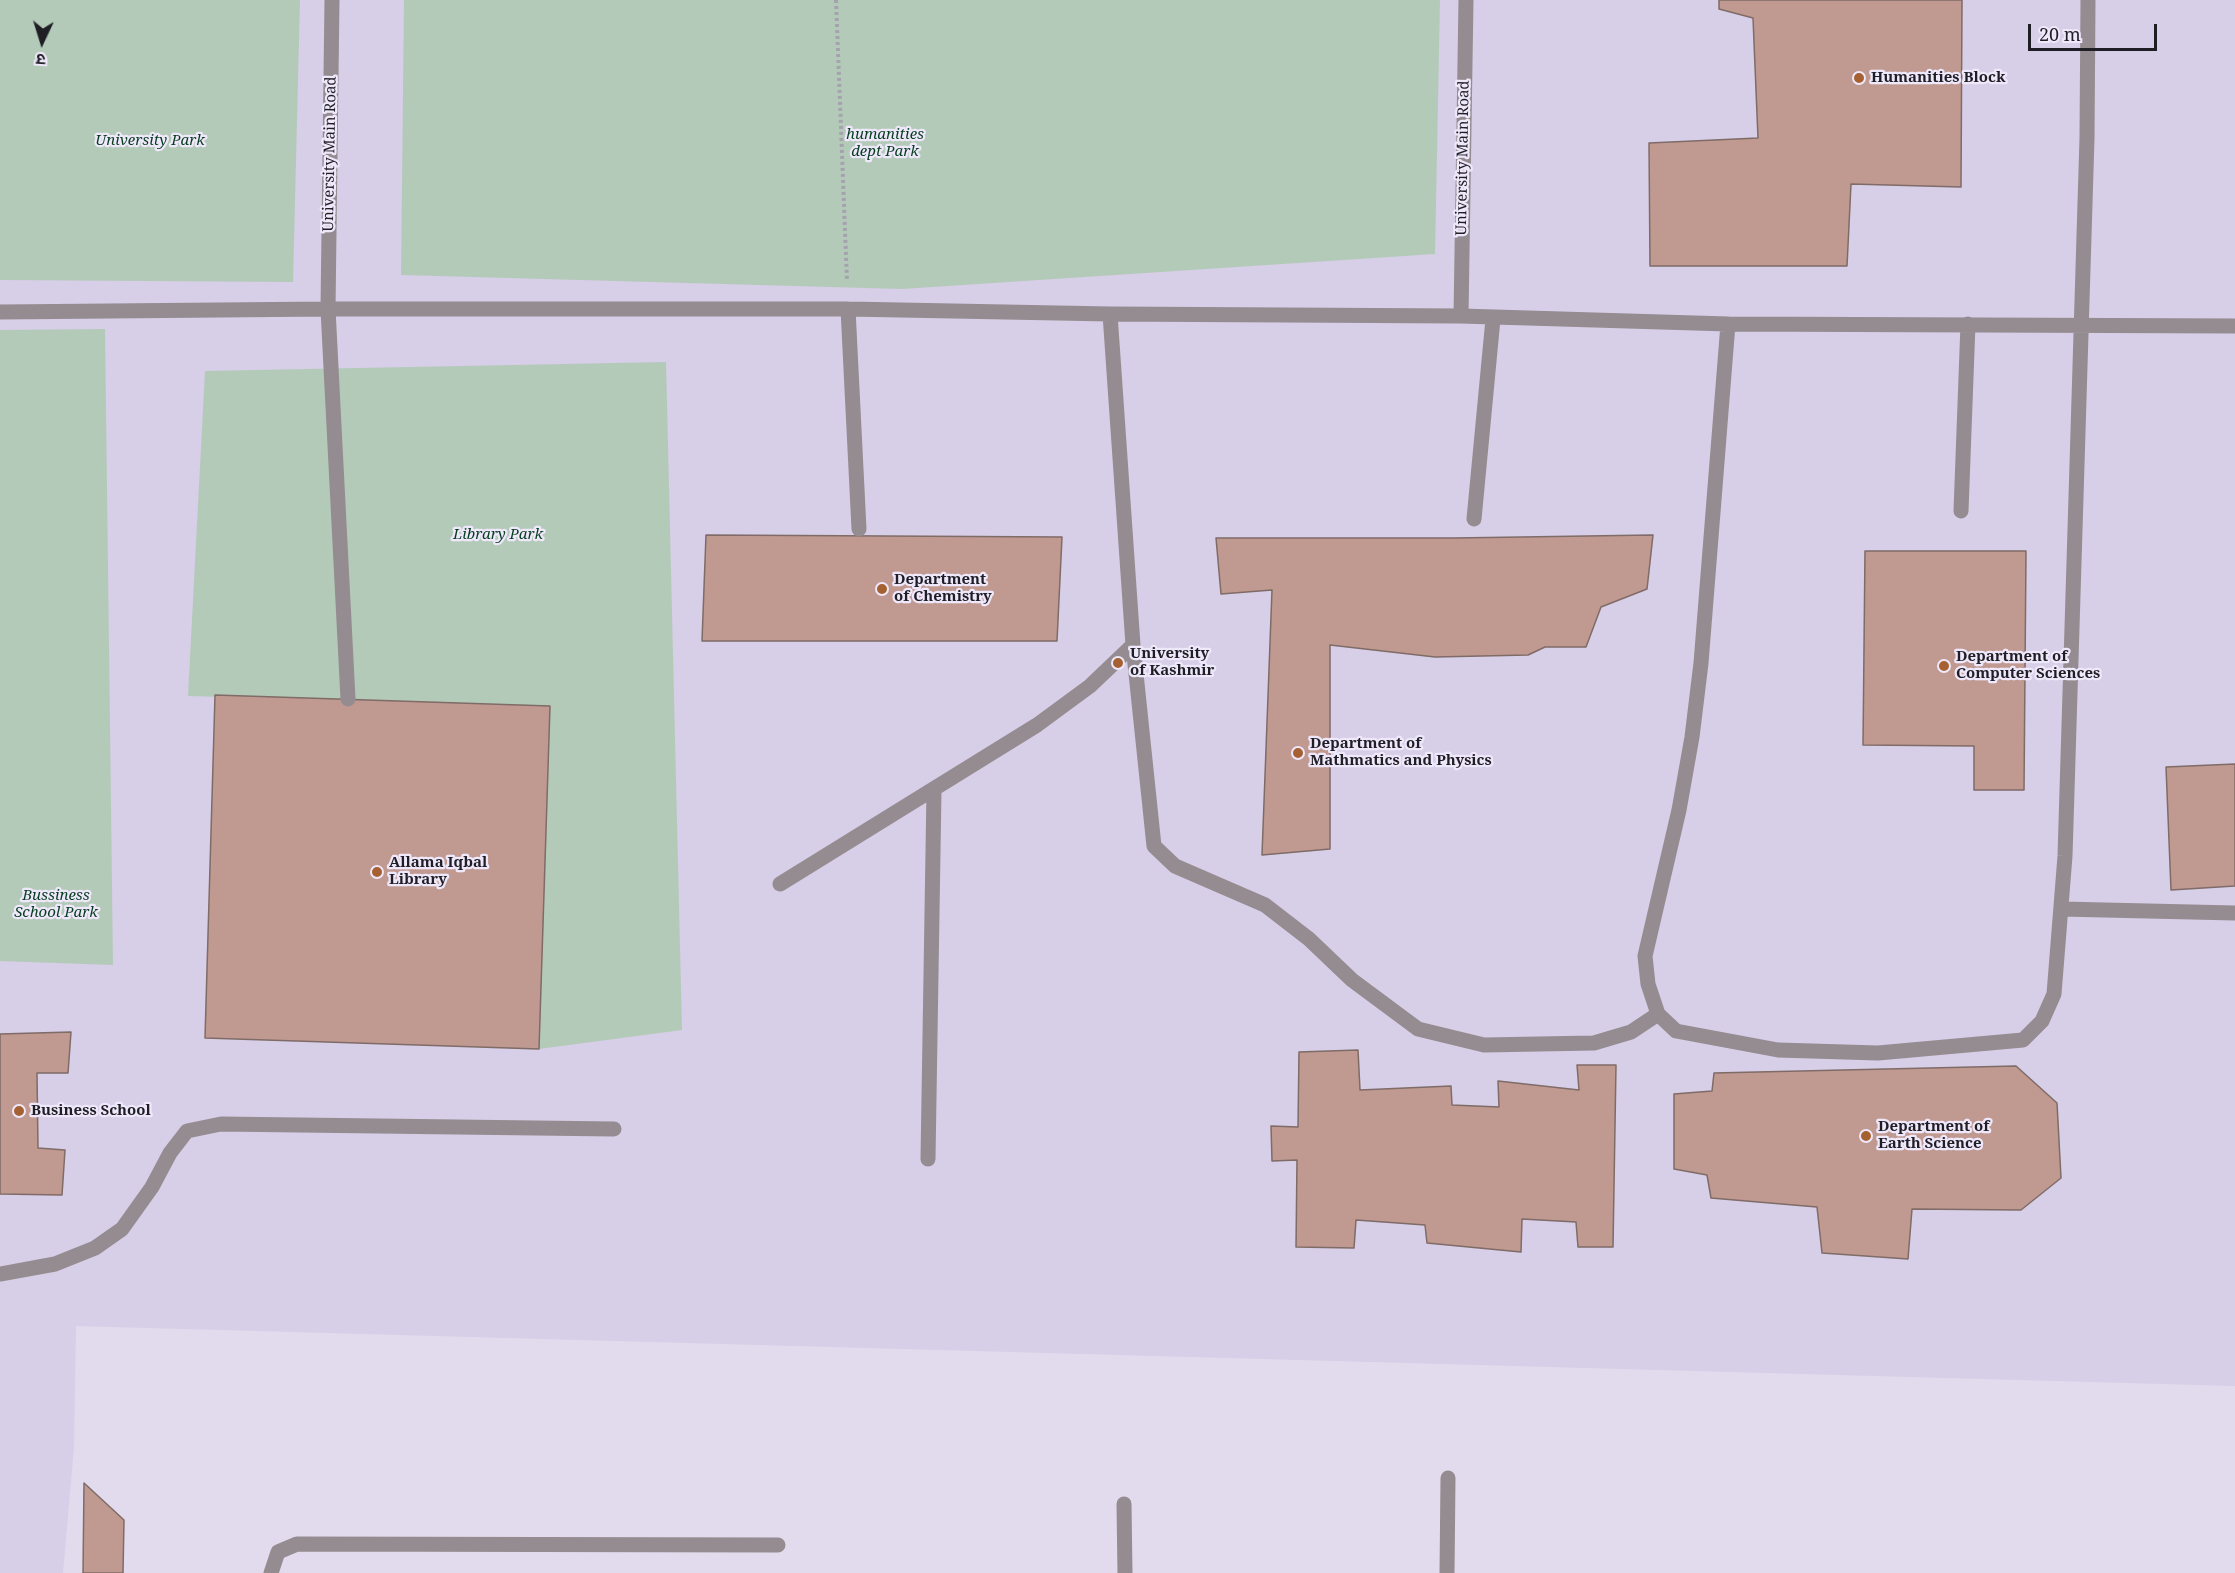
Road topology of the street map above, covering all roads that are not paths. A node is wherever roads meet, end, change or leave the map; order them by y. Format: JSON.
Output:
{"nodes":[{"id":1,"x":332,"y":0,"type":"edge"},
{"id":2,"x":1466,"y":0,"type":"edge"},
{"id":3,"x":2088,"y":0,"type":"edge"},
{"id":4,"x":328,"y":309,"type":"junction"},
{"id":5,"x":848,"y":309,"type":"junction"},
{"id":6,"x":0,"y":312,"type":"edge"},
{"id":7,"x":1110,"y":314,"type":"junction"},
{"id":8,"x":1461,"y":316,"type":"junction"},
{"id":9,"x":1493,"y":319,"type":"junction"},
{"id":10,"x":1728,"y":324,"type":"junction"},
{"id":11,"x":1968,"y":324,"type":"junction"},
{"id":12,"x":2235,"y":326,"type":"edge"},
{"id":13,"x":2080,"y":327,"type":"junction"},
{"id":14,"x":1961,"y":510,"type":"dead end"},
{"id":15,"x":1474,"y":519,"type":"dead end"},
{"id":16,"x":859,"y":529,"type":"dead end"},
{"id":17,"x":1133,"y":645,"type":"junction"},
{"id":18,"x":348,"y":699,"type":"dead end"},
{"id":19,"x":934,"y":790,"type":"junction"},
{"id":20,"x":780,"y":884,"type":"dead end"},
{"id":21,"x":2061,"y":909,"type":"junction"},
{"id":22,"x":2235,"y":913,"type":"edge"},
{"id":23,"x":1658,"y":1014,"type":"junction"},
{"id":24,"x":614,"y":1129,"type":"dead end"},
{"id":25,"x":928,"y":1159,"type":"dead end"},
{"id":26,"x":0,"y":1274,"type":"edge"},
{"id":27,"x":1448,"y":1478,"type":"dead end"},
{"id":28,"x":1124,"y":1504,"type":"dead end"},
{"id":29,"x":778,"y":1545,"type":"dead end"},
{"id":30,"x":271,"y":1573,"type":"edge"},
{"id":31,"x":1125,"y":1573,"type":"edge"},
{"id":32,"x":1447,"y":1573,"type":"edge"}],
"edges":[{"from":1,"to":4,"type":"street","name":"University Main Road"},
{"from":2,"to":8,"type":"street","name":"University Main Road"},
{"from":3,"to":13,"type":"street"},
{"from":4,"to":5,"type":"street"},
{"from":4,"to":6,"type":"street"},
{"from":4,"to":18,"type":"street","name":"University Main Road"},
{"from":5,"to":7,"type":"street"},
{"from":5,"to":16,"type":"street"},
{"from":7,"to":8,"type":"street"},
{"from":7,"to":17,"type":"street"},
{"from":8,"to":9,"type":"street"},
{"from":9,"to":10,"type":"street"},
{"from":9,"to":15,"type":"street"},
{"from":10,"to":11,"type":"street"},
{"from":10,"to":23,"type":"street"},
{"from":11,"to":13,"type":"street"},
{"from":11,"to":14,"type":"street"},
{"from":12,"to":13,"type":"street"},
{"from":13,"to":21,"type":"street"},
{"from":17,"to":19,"type":"street"},
{"from":17,"to":23,"type":"street"},
{"from":19,"to":20,"type":"street"},
{"from":19,"to":25,"type":"street"},
{"from":21,"to":22,"type":"street"},
{"from":21,"to":23,"type":"street"},
{"from":24,"to":26,"type":"street"},
{"from":27,"to":32,"type":"street"},
{"from":28,"to":31,"type":"street"},
{"from":29,"to":30,"type":"street"}]}
